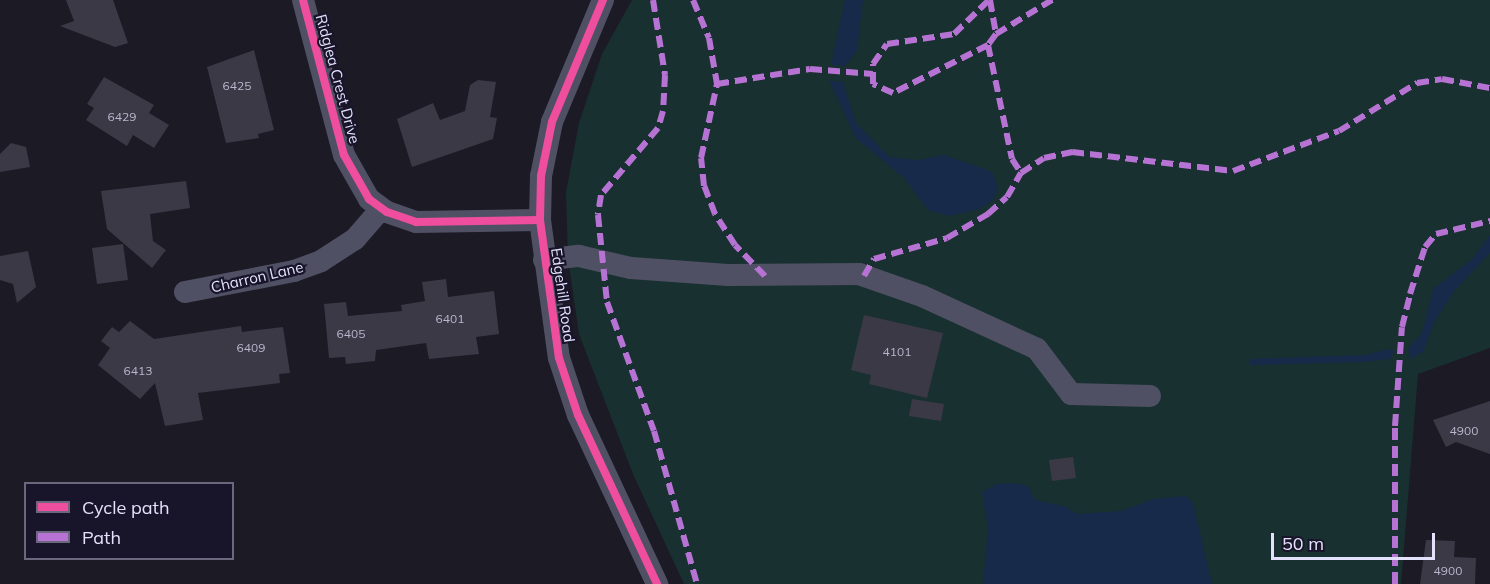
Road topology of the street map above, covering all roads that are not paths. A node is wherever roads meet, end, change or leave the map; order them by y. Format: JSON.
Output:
{"nodes":[{"id":1,"x":303,"y":0,"type":"edge"},
{"id":2,"x":603,"y":0,"type":"edge"},
{"id":3,"x":381,"y":209,"type":"junction"},
{"id":4,"x":540,"y":220,"type":"junction"},
{"id":5,"x":544,"y":260,"type":"junction"},
{"id":6,"x":185,"y":292,"type":"dead end"},
{"id":7,"x":1150,"y":396,"type":"dead end"},
{"id":8,"x":657,"y":584,"type":"edge"}],
"edges":[{"from":1,"to":3,"type":"street","name":"Ridglea Crest Drive"},
{"from":2,"to":4,"type":"street","name":"Edgehill Road"},
{"from":3,"to":4,"type":"street","name":"Ridglea Crest Drive"},
{"from":3,"to":6,"type":"street","name":"Charron Lane"},
{"from":4,"to":5,"type":"street","name":"Edgehill Road"},
{"from":5,"to":7,"type":"street"},
{"from":5,"to":8,"type":"street","name":"Edgehill Road"}]}
